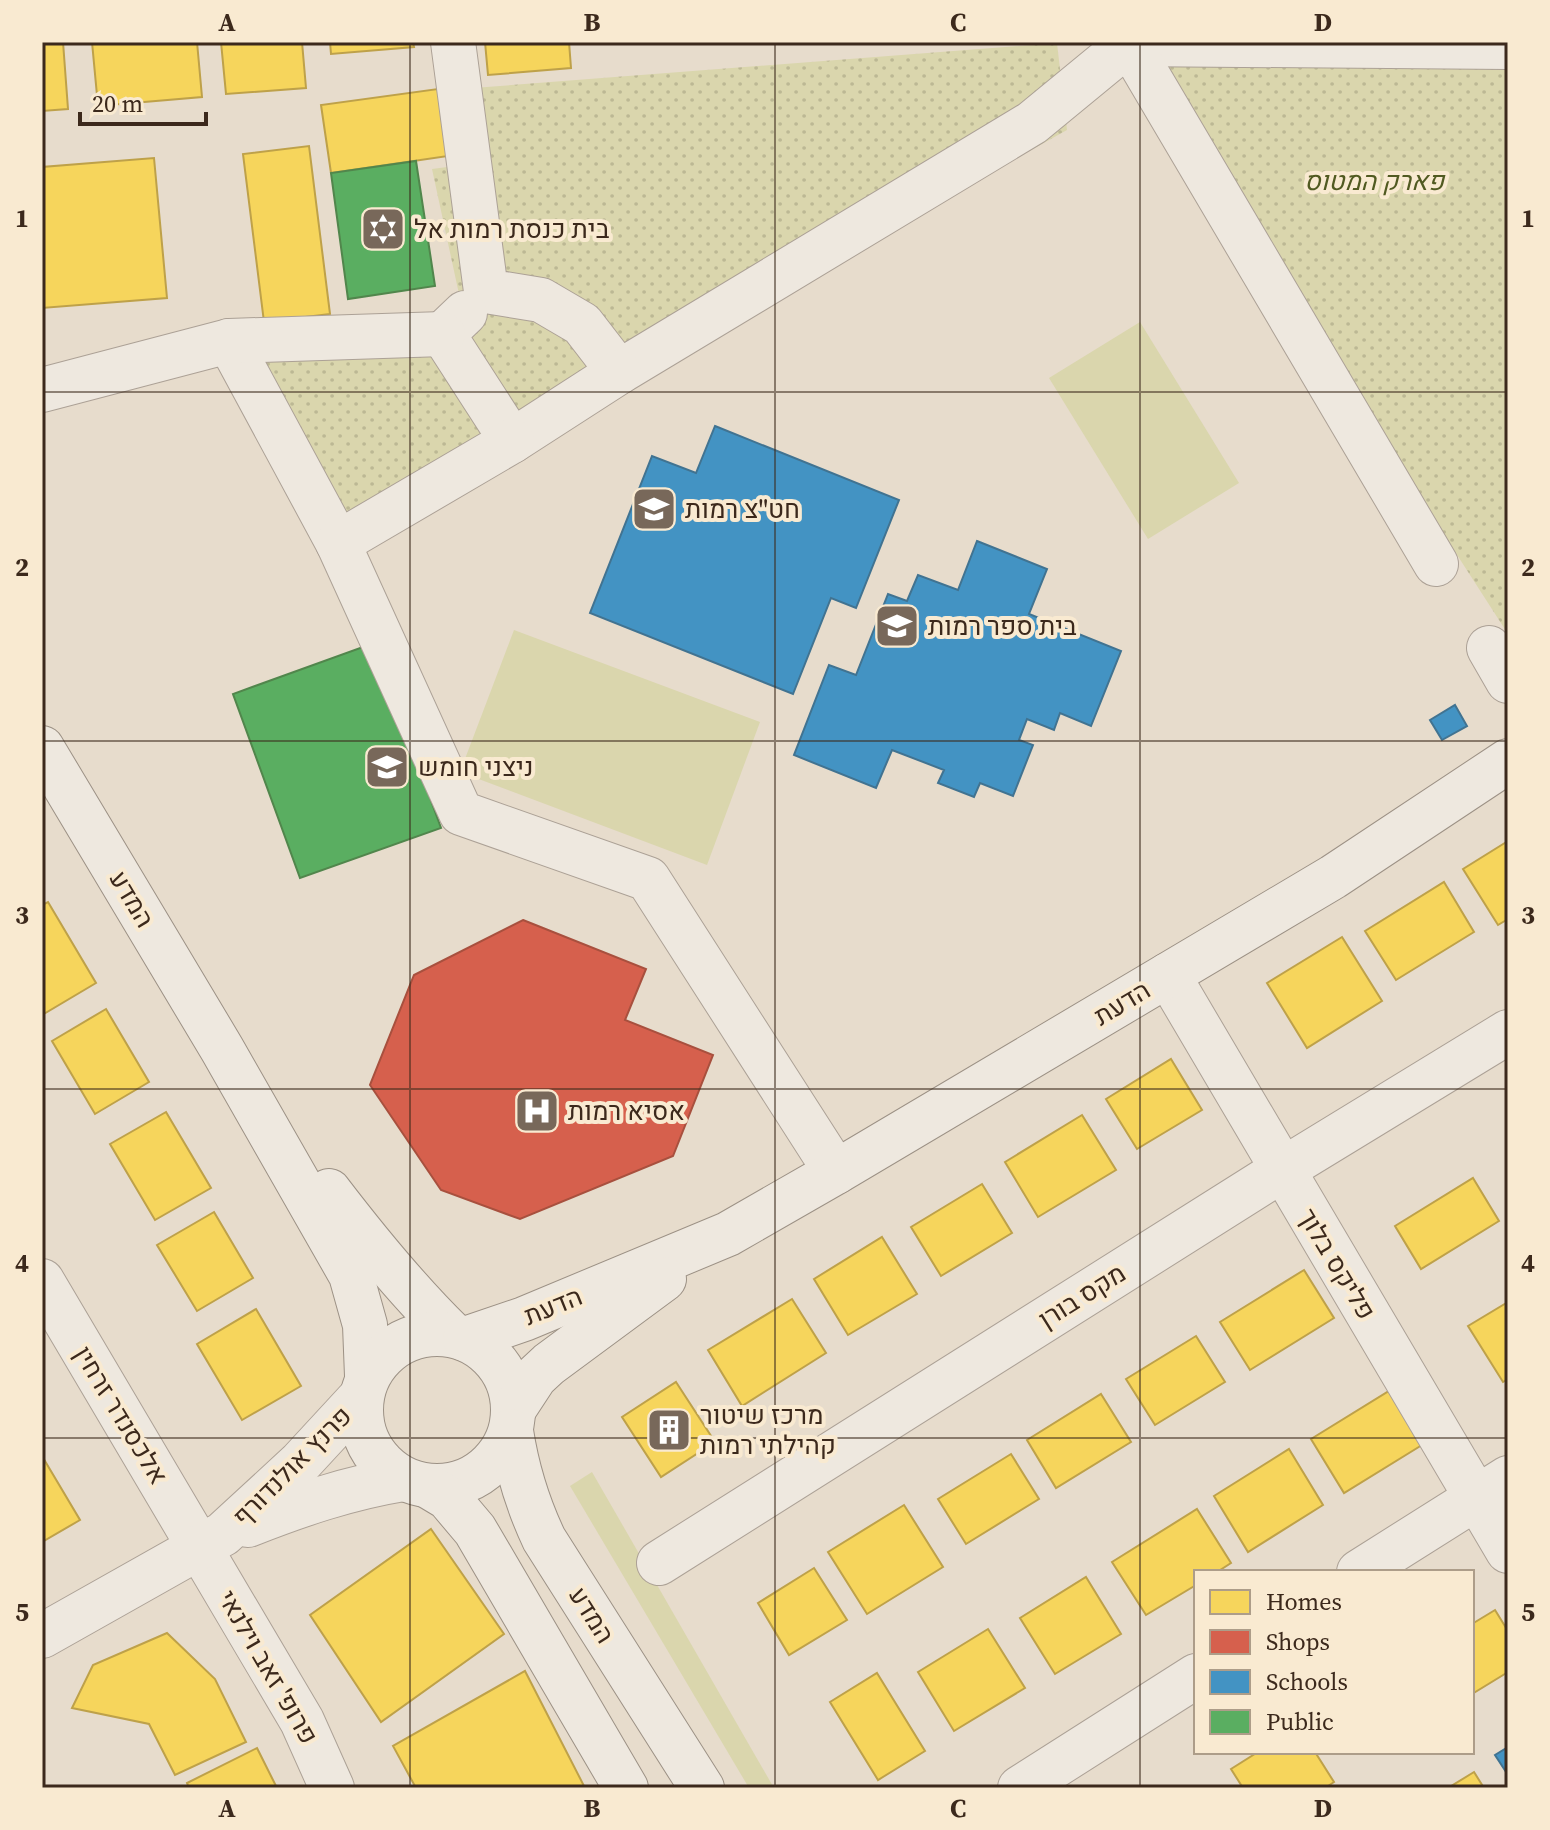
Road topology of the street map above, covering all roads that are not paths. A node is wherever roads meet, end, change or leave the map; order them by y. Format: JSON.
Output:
{"nodes":[{"id":1,"x":453,"y":42,"type":"edge"},
{"id":2,"x":1128,"y":43,"type":"edge"},
{"id":3,"x":1508,"y":47,"type":"edge"},
{"id":4,"x":486,"y":291,"type":"junction"},
{"id":5,"x":443,"y":334,"type":"junction"},
{"id":6,"x":229,"y":341,"type":"junction"},
{"id":7,"x":619,"y":372,"type":"junction"},
{"id":8,"x":42,"y":390,"type":"edge"},
{"id":9,"x":512,"y":441,"type":"junction"},
{"id":10,"x":338,"y":543,"type":"junction"},
{"id":11,"x":1436,"y":564,"type":"dead end"},
{"id":12,"x":42,"y":748,"type":"edge"},
{"id":13,"x":1508,"y":761,"type":"edge"},
{"id":14,"x":1168,"y":975,"type":"junction"},
{"id":15,"x":1508,"y":1032,"type":"edge"},
{"id":16,"x":222,"y":1049,"type":"junction"},
{"id":17,"x":1282,"y":1170,"type":"junction"},
{"id":18,"x":836,"y":1172,"type":"junction"},
{"id":19,"x":728,"y":1234,"type":"junction"},
{"id":20,"x":42,"y":1281,"type":"edge"},
{"id":21,"x":458,"y":1336,"type":"junction"},
{"id":22,"x":364,"y":1387,"type":"junction"},
{"id":23,"x":512,"y":1420,"type":"junction"},
{"id":24,"x":416,"y":1482,"type":"junction"},
{"id":25,"x":1492,"y":1488,"type":"edge"},
{"id":26,"x":211,"y":1541,"type":"junction"},
{"id":27,"x":1508,"y":1551,"type":"edge"},
{"id":28,"x":659,"y":1563,"type":"dead end"},
{"id":29,"x":1362,"y":1570,"type":"edge"},
{"id":30,"x":42,"y":1636,"type":"edge"},
{"id":31,"x":1194,"y":1677,"type":"edge"},
{"id":32,"x":332,"y":1788,"type":"edge"},
{"id":33,"x":626,"y":1788,"type":"edge"},
{"id":34,"x":702,"y":1788,"type":"edge"},
{"id":35,"x":1020,"y":1788,"type":"edge"}],
"edges":[{"from":1,"to":4,"type":"street"},
{"from":2,"to":3,"type":"street"},
{"from":2,"to":7,"type":"street"},
{"from":2,"to":11,"type":"street"},
{"from":4,"to":5,"type":"street"},
{"from":4,"to":7,"type":"street"},
{"from":5,"to":6,"type":"street"},
{"from":5,"to":9,"type":"street"},
{"from":6,"to":8,"type":"street"},
{"from":6,"to":10,"type":"street"},
{"from":7,"to":9,"type":"street"},
{"from":9,"to":10,"type":"street"},
{"from":10,"to":18,"type":"street"},
{"from":12,"to":16,"type":"street","name":"המדע"},
{"from":13,"to":14,"type":"street","name":"הדעת"},
{"from":14,"to":17,"type":"street","name":"פליקס בלוך"},
{"from":14,"to":18,"type":"street","name":"הדעת"},
{"from":15,"to":17,"type":"street","name":"מקס בורן"},
{"from":16,"to":21,"type":"street","name":"המדע"},
{"from":16,"to":22,"type":"street","name":"המדע"},
{"from":17,"to":25,"type":"street","name":"פליקס בלוך"},
{"from":17,"to":28,"type":"street","name":"מקס בורן"},
{"from":18,"to":19,"type":"street","name":"הדעת"},
{"from":19,"to":21,"type":"street","name":"הדעת"},
{"from":19,"to":23,"type":"street","name":"הדעת"},
{"from":20,"to":26,"type":"street","name":"אלכסנדר זרחין"},
{"from":21,"to":22,"type":"street"},
{"from":21,"to":23,"type":"street"},
{"from":22,"to":24,"type":"street"},
{"from":22,"to":26,"type":"street","name":"פרנץ אולנדורף"},
{"from":23,"to":24,"type":"street"},
{"from":23,"to":34,"type":"street","name":"המדע"},
{"from":24,"to":26,"type":"street","name":"פרנץ אולנדורף"},
{"from":24,"to":33,"type":"street"},
{"from":25,"to":27,"type":"street","name":"פליקס בלוך"},
{"from":25,"to":29,"type":"street"},
{"from":26,"to":30,"type":"street","name":"פרנץ אולנדורף"},
{"from":26,"to":32,"type":"street","name":"פרופ' זאב וילנאי"},
{"from":31,"to":35,"type":"street"}]}
